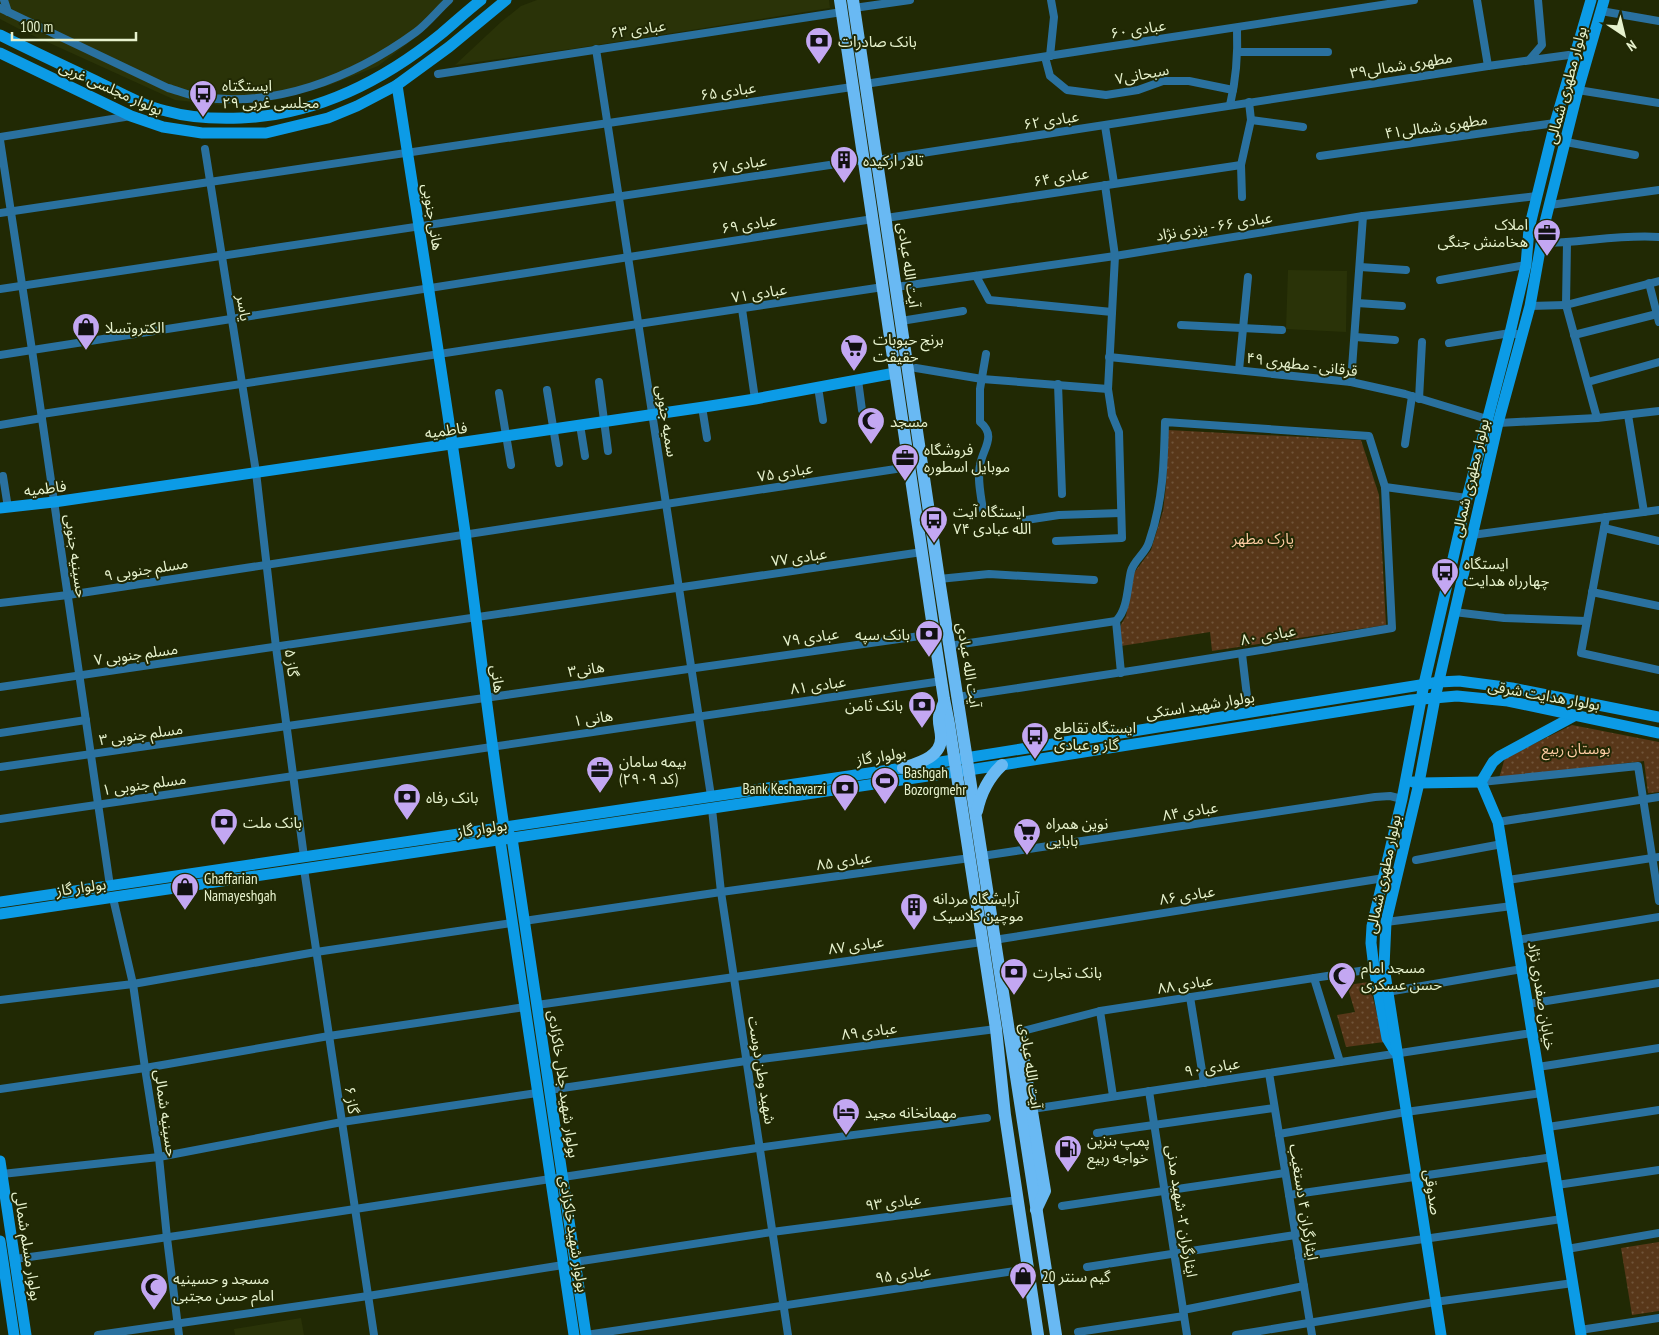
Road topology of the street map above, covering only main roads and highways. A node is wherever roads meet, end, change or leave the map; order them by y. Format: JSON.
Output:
{"nodes":[{"id":1,"x":481,"y":0,"type":"edge"},
{"id":2,"x":506,"y":0,"type":"edge"},
{"id":3,"x":1591,"y":0,"type":"edge"},
{"id":4,"x":847,"y":5,"type":"edge"},
{"id":5,"x":1602,"y":5,"type":"edge"},
{"id":6,"x":0,"y":36,"type":"edge"},
{"id":7,"x":0,"y":53,"type":"edge"},
{"id":8,"x":397,"y":85,"type":"junction"},
{"id":9,"x":859,"y":85,"type":"junction"},
{"id":10,"x":1516,"y":334,"type":"junction"},
{"id":11,"x":895,"y":373,"type":"junction"},
{"id":12,"x":1493,"y":420,"type":"junction"},
{"id":13,"x":452,"y":444,"type":"junction"},
{"id":14,"x":4,"y":508,"type":"edge"},
{"id":15,"x":1438,"y":682,"type":"junction"},
{"id":16,"x":1424,"y":684,"type":"junction"},
{"id":17,"x":1435,"y":698,"type":"junction"},
{"id":18,"x":944,"y":699,"type":"junction"},
{"id":19,"x":1422,"y":700,"type":"junction"},
{"id":20,"x":1576,"y":715,"type":"junction"},
{"id":21,"x":1659,"y":717,"type":"edge"},
{"id":22,"x":1659,"y":733,"type":"edge"},
{"id":23,"x":961,"y":758,"type":"junction"},
{"id":24,"x":1002,"y":765,"type":"junction"},
{"id":25,"x":904,"y":768,"type":"junction"},
{"id":26,"x":963,"y":771,"type":"junction"},
{"id":27,"x":1406,"y":780,"type":"junction"},
{"id":28,"x":1481,"y":782,"type":"junction"},
{"id":29,"x":1419,"y":783,"type":"junction"},
{"id":30,"x":976,"y":818,"type":"junction"},
{"id":31,"x":504,"y":827,"type":"junction"},
{"id":32,"x":512,"y":838,"type":"junction"},
{"id":33,"x":500,"y":840,"type":"junction"},
{"id":34,"x":976,"y":857,"type":"junction"},
{"id":35,"x":111,"y":892,"type":"junction"},
{"id":36,"x":0,"y":902,"type":"edge"},
{"id":37,"x":0,"y":914,"type":"edge"},
{"id":38,"x":988,"y":941,"type":"junction"},
{"id":39,"x":1379,"y":968,"type":"junction"},
{"id":40,"x":1020,"y":1032,"type":"road end"},
{"id":41,"x":1396,"y":1053,"type":"junction"},
{"id":42,"x":1014,"y":1063,"type":"junction"},
{"id":43,"x":1027,"y":1076,"type":"junction"},
{"id":44,"x":1027,"y":1111,"type":"junction"},
{"id":45,"x":1005,"y":1115,"type":"junction"},
{"id":46,"x":0,"y":1161,"type":"edge"},
{"id":47,"x":0,"y":1242,"type":"edge"},
{"id":48,"x":2,"y":1262,"type":"edge"},
{"id":49,"x":1581,"y":1333,"type":"edge"},
{"id":50,"x":14,"y":1335,"type":"edge"},
{"id":51,"x":26,"y":1335,"type":"edge"},
{"id":52,"x":574,"y":1335,"type":"edge"},
{"id":53,"x":586,"y":1335,"type":"edge"},
{"id":54,"x":1038,"y":1335,"type":"edge"},
{"id":55,"x":1056,"y":1335,"type":"edge"},
{"id":56,"x":1441,"y":1335,"type":"edge"}],
"edges":[{"from":1,"to":6,"type":"main road","name":"بولوار مجلسی غربی"},
{"from":2,"to":8,"type":"main road","name":"بولوار مجلسی غربی"},
{"from":3,"to":10,"type":"main road","name":"بولوار مطهری شمالی"},
{"from":4,"to":9,"type":"main road","name":"آیت الله عبادی"},
{"from":5,"to":10,"type":"main road","name":"بولوار مطهری شمالی"},
{"from":7,"to":8,"type":"main road","name":"بولوار مجلسی غربی"},
{"from":8,"to":13,"type":"main road","name":"هانی جنوبی"},
{"from":9,"to":11,"type":"main road","name":"آیت الله عبادی"},
{"from":9,"to":23,"type":"main road","name":"آیت الله عبادی"},
{"from":10,"to":12,"type":"main road","name":"بولوار مطهری شمالی"},
{"from":11,"to":13,"type":"main road","name":"فاطمیه"},
{"from":11,"to":18,"type":"main road","name":"آیت الله عبادی"},
{"from":12,"to":15,"type":"main road","name":"بولوار مطهری شمالی"},
{"from":12,"to":16,"type":"main road","name":"بولوار مطهری شمالی"},
{"from":13,"to":14,"type":"main road","name":"فاطمیه"},
{"from":13,"to":31,"type":"main road","name":"هانی"},
{"from":15,"to":16,"type":"main road","name":"بولوار شهید استکی"},
{"from":15,"to":17,"type":"main road","name":"بولوار مطهری شمالی"},
{"from":15,"to":21,"type":"main road","name":"بولوار هدایت شرقی"},
{"from":16,"to":19,"type":"main road","name":"بولوار مطهری شمالی"},
{"from":16,"to":23,"type":"main road","name":"بولوار شهید استکی"},
{"from":17,"to":19,"type":"main road","name":"بولوار هدایت شرقی"},
{"from":17,"to":20,"type":"main road","name":"بولوار هدایت شرقی"},
{"from":17,"to":29,"type":"main road","name":"بولوار مطهری شمالی"},
{"from":18,"to":23,"type":"main road","name":"آیت الله عبادی"},
{"from":18,"to":25,"type":"main road"},
{"from":19,"to":24,"type":"main road","name":"بولوار شهید استکی"},
{"from":19,"to":27,"type":"main road","name":"بولوار مطهری شمالی"},
{"from":20,"to":22,"type":"main road","name":"بولوار هدایت شرقی"},
{"from":20,"to":28,"type":"main road"},
{"from":23,"to":25,"type":"main road","name":"بولوار گاز"},
{"from":23,"to":26,"type":"main road","name":"آیت الله عبادی"},
{"from":24,"to":26,"type":"main road","name":"بولوار شهید استکی"},
{"from":24,"to":30,"type":"main road"},
{"from":25,"to":31,"type":"main road","name":"بولوار گاز"},
{"from":26,"to":30,"type":"main road","name":"آیت الله عبادی"},
{"from":26,"to":32,"type":"main road","name":"بولوار گاز"},
{"from":26,"to":34,"type":"main road","name":"آیت الله عبادی"},
{"from":27,"to":29,"type":"main road"},
{"from":27,"to":39,"type":"main road","name":"بولوار مطهری شمالی"},
{"from":28,"to":29,"type":"main road"},
{"from":28,"to":49,"type":"main road","name":"خیابان صفدری نژاد"},
{"from":29,"to":39,"type":"main road","name":"بولوار مطهری شمالی"},
{"from":30,"to":34,"type":"main road","name":"آیت الله عبادی"},
{"from":31,"to":32,"type":"main road"},
{"from":31,"to":33,"type":"main road"},
{"from":31,"to":35,"type":"main road","name":"بولوار گاز"},
{"from":32,"to":33,"type":"main road","name":"بولوار گاز"},
{"from":32,"to":53,"type":"main road","name":"بولوار شهید جلال خاکزادی"},
{"from":33,"to":35,"type":"main road","name":"بولوار گاز"},
{"from":33,"to":52,"type":"main road","name":"بولوار شهید خاکزادی"},
{"from":34,"to":38,"type":"main road","name":"آیت الله عبادی"},
{"from":35,"to":36,"type":"main road","name":"بولوار گاز"},
{"from":35,"to":37,"type":"main road","name":"بولوار گاز"},
{"from":38,"to":42,"type":"main road","name":"آیت الله عبادی"},
{"from":38,"to":45,"type":"main road","name":"آیت الله عبادی"},
{"from":39,"to":41,"type":"main road","name":"بولوار مطهری شمالی"},
{"from":39,"to":41,"type":"main road","name":"بولوار مطهری شمالی"},
{"from":40,"to":43,"type":"main road"},
{"from":41,"to":56,"type":"main road","name":"صدوقی"},
{"from":42,"to":43,"type":"main road"},
{"from":42,"to":44,"type":"main road","name":"آیت الله عبادی"},
{"from":43,"to":44,"type":"main road"},
{"from":44,"to":45,"type":"main road"},
{"from":44,"to":55,"type":"main road","name":"آیت الله عبادی"},
{"from":45,"to":54,"type":"main road","name":"آیت الله عبادی"},
{"from":46,"to":51,"type":"main road","name":"بولوار مسلم شمالی"},
{"from":47,"to":48,"type":"main road","name":"بولوار مسلم شمالی"},
{"from":48,"to":50,"type":"main road","name":"بولوار مسلم شمالی"}]}
